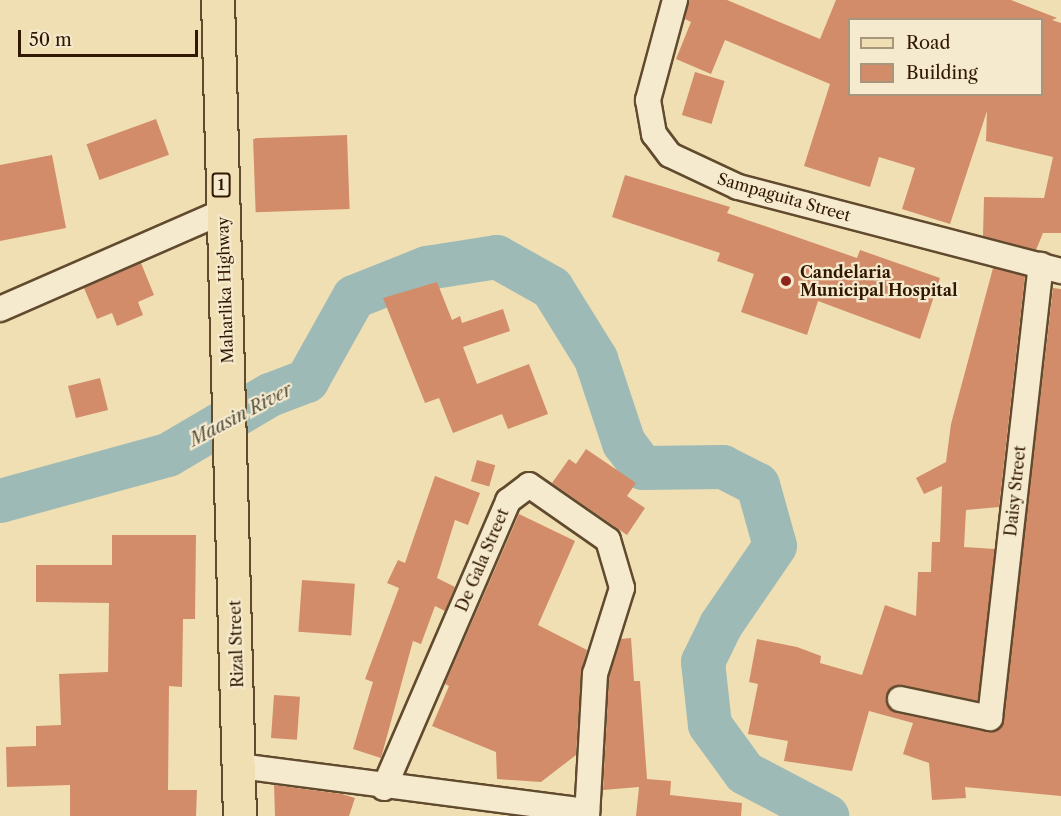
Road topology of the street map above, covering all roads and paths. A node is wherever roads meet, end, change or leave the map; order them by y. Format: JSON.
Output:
{"nodes":[{"id":1,"x":218,"y":0,"type":"edge"},
{"id":2,"x":675,"y":0,"type":"edge"},
{"id":3,"x":222,"y":212,"type":"junction"},
{"id":4,"x":1051,"y":268,"type":"edge"},
{"id":5,"x":0,"y":309,"type":"edge"},
{"id":6,"x":231,"y":472,"type":"joint"},
{"id":7,"x":900,"y":699,"type":"dead end"},
{"id":8,"x":239,"y":766,"type":"junction"},
{"id":9,"x":384,"y":788,"type":"junction"},
{"id":10,"x":587,"y":814,"type":"edge"},
{"id":11,"x":240,"y":816,"type":"edge"}],
"edges":[{"from":1,"to":3,"type":"main road","name":"Maharlika Highway","number":"1"},
{"from":2,"to":4,"type":"street","name":"Sampaguita Street"},
{"from":3,"to":5,"type":"street"},
{"from":3,"to":6,"type":"main road","name":"Maharlika Highway","number":"1"},
{"from":4,"to":7,"type":"street","name":"Daisy Street"},
{"from":6,"to":8,"type":"main road","name":"Rizal Street","number":"1"},
{"from":8,"to":9,"type":"street","name":"De Gala Street"},
{"from":8,"to":11,"type":"main road","name":"Rizal Street","number":"1"},
{"from":9,"to":10,"type":"street","name":"De Gala Street"},
{"from":9,"to":10,"type":"street","name":"De Gala Street"}]}
